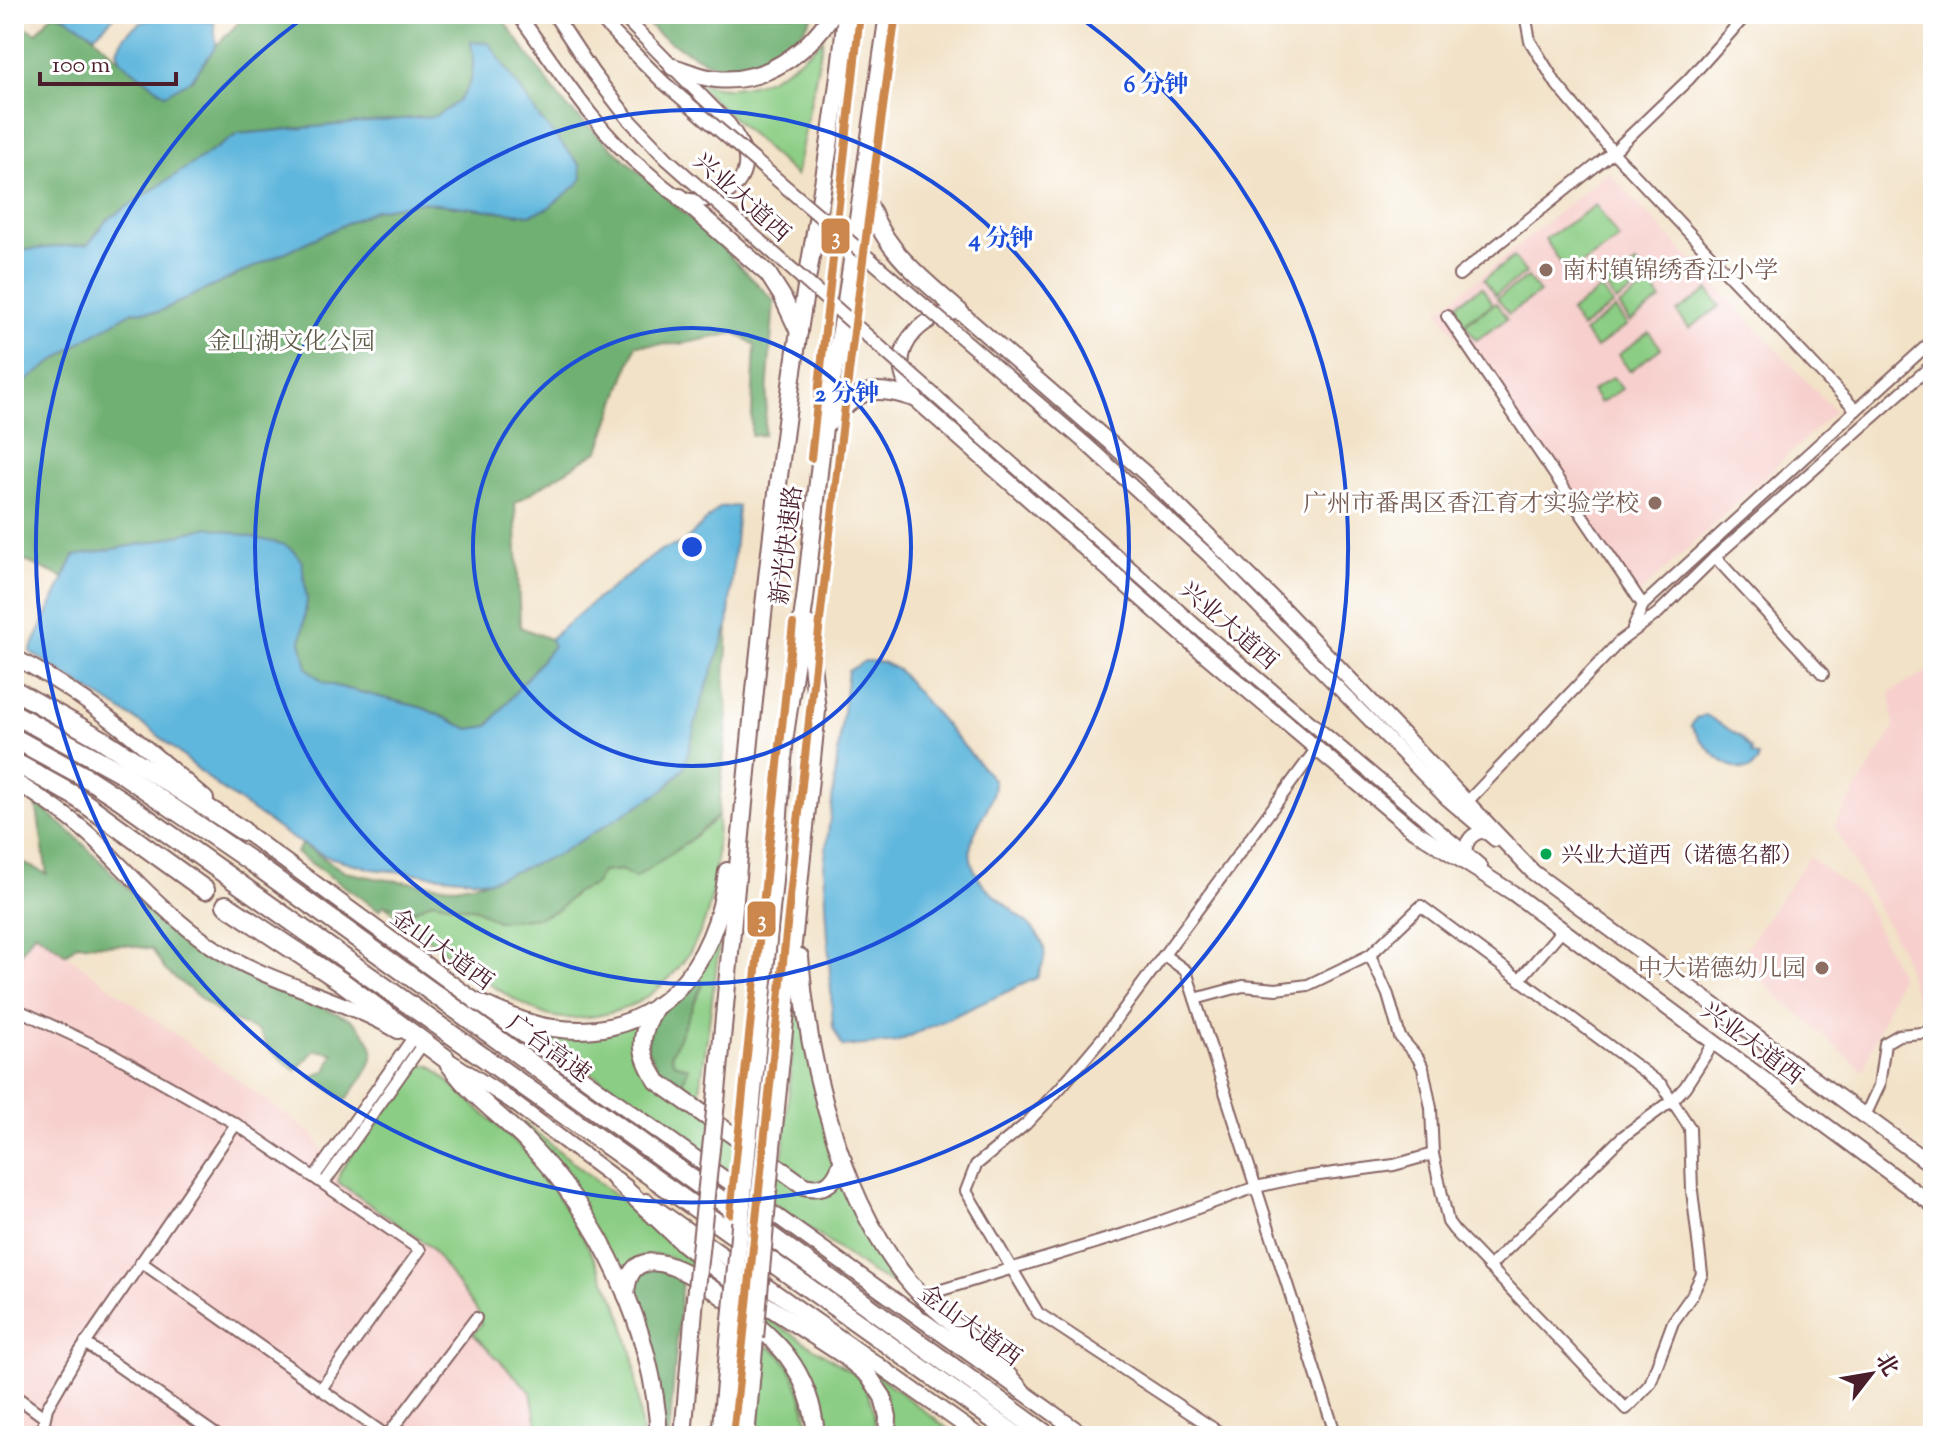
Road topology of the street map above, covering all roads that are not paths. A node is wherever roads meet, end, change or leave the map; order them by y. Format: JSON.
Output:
{"nodes":[{"id":1,"x":518,"y":14,"type":"edge"},
{"id":2,"x":554,"y":14,"type":"edge"},
{"id":3,"x":596,"y":14,"type":"edge"},
{"id":4,"x":621,"y":14,"type":"edge"},
{"id":5,"x":832,"y":14,"type":"edge"},
{"id":6,"x":846,"y":14,"type":"edge"},
{"id":7,"x":888,"y":14,"type":"edge"},
{"id":8,"x":1525,"y":14,"type":"edge"},
{"id":9,"x":1747,"y":14,"type":"edge"},
{"id":10,"x":673,"y":67,"type":"junction"},
{"id":11,"x":1613,"y":152,"type":"junction"},
{"id":12,"x":863,"y":185,"type":"junction"},
{"id":13,"x":680,"y":197,"type":"junction"},
{"id":14,"x":1459,"y":275,"type":"dead end"},
{"id":15,"x":960,"y":312,"type":"junction"},
{"id":16,"x":1447,"y":316,"type":"dead end"},
{"id":17,"x":799,"y":334,"type":"junction"},
{"id":18,"x":1933,"y":340,"type":"edge"},
{"id":19,"x":1933,"y":364,"type":"edge"},
{"id":20,"x":914,"y":398,"type":"junction"},
{"id":21,"x":1856,"y":410,"type":"junction"},
{"id":22,"x":824,"y":427,"type":"junction"},
{"id":23,"x":1715,"y":557,"type":"junction"},
{"id":24,"x":805,"y":599,"type":"junction"},
{"id":25,"x":1643,"y":605,"type":"junction"},
{"id":26,"x":1631,"y":631,"type":"junction"},
{"id":27,"x":761,"y":647,"type":"junction"},
{"id":28,"x":14,"y":657,"type":"edge"},
{"id":29,"x":1823,"y":674,"type":"dead end"},
{"id":30,"x":14,"y":690,"type":"edge"},
{"id":31,"x":14,"y":714,"type":"edge"},
{"id":32,"x":14,"y":738,"type":"edge"},
{"id":33,"x":1317,"y":748,"type":"junction"},
{"id":34,"x":14,"y":762,"type":"edge"},
{"id":35,"x":14,"y":781,"type":"edge"},
{"id":36,"x":1468,"y":801,"type":"junction"},
{"id":37,"x":243,"y":831,"type":"junction"},
{"id":38,"x":1485,"y":831,"type":"junction"},
{"id":39,"x":1465,"y":853,"type":"junction"},
{"id":40,"x":1534,"y":873,"type":"junction"},
{"id":41,"x":205,"y":890,"type":"dead end"},
{"id":42,"x":1513,"y":893,"type":"junction"},
{"id":43,"x":226,"y":905,"type":"dead end"},
{"id":44,"x":797,"y":917,"type":"junction"},
{"id":45,"x":1562,"y":930,"type":"junction"},
{"id":46,"x":1164,"y":955,"type":"junction"},
{"id":47,"x":1370,"y":955,"type":"junction"},
{"id":48,"x":1520,"y":979,"type":"junction"},
{"id":49,"x":1195,"y":999,"type":"junction"},
{"id":50,"x":477,"y":1002,"type":"junction"},
{"id":51,"x":656,"y":1006,"type":"junction"},
{"id":52,"x":14,"y":1008,"type":"edge"},
{"id":53,"x":1933,"y":1032,"type":"edge"},
{"id":54,"x":417,"y":1042,"type":"junction"},
{"id":55,"x":1714,"y":1042,"type":"junction"},
{"id":56,"x":445,"y":1058,"type":"junction"},
{"id":57,"x":1673,"y":1100,"type":"junction"},
{"id":58,"x":1865,"y":1116,"type":"junction"},
{"id":59,"x":236,"y":1124,"type":"junction"},
{"id":60,"x":1433,"y":1154,"type":"junction"},
{"id":61,"x":843,"y":1160,"type":"junction"},
{"id":62,"x":1933,"y":1166,"type":"edge"},
{"id":63,"x":320,"y":1180,"type":"junction"},
{"id":64,"x":616,"y":1180,"type":"junction"},
{"id":65,"x":1256,"y":1187,"type":"junction"},
{"id":66,"x":1933,"y":1205,"type":"edge"},
{"id":67,"x":141,"y":1262,"type":"junction"},
{"id":68,"x":1489,"y":1267,"type":"junction"},
{"id":69,"x":1012,"y":1268,"type":"junction"},
{"id":70,"x":626,"y":1295,"type":"junction"},
{"id":71,"x":922,"y":1296,"type":"junction"},
{"id":72,"x":476,"y":1318,"type":"dead end"},
{"id":73,"x":85,"y":1343,"type":"junction"},
{"id":74,"x":321,"y":1389,"type":"junction"},
{"id":75,"x":1021,"y":1390,"type":"junction"},
{"id":76,"x":14,"y":1395,"type":"edge"},
{"id":77,"x":751,"y":1396,"type":"junction"},
{"id":78,"x":44,"y":1417,"type":"junction"},
{"id":79,"x":41,"y":1436,"type":"edge"},
{"id":80,"x":218,"y":1436,"type":"edge"},
{"id":81,"x":387,"y":1436,"type":"edge"},
{"id":82,"x":659,"y":1436,"type":"edge"},
{"id":83,"x":683,"y":1436,"type":"edge"},
{"id":84,"x":720,"y":1436,"type":"edge"},
{"id":85,"x":746,"y":1436,"type":"edge"},
{"id":86,"x":756,"y":1436,"type":"edge"},
{"id":87,"x":816,"y":1436,"type":"edge"},
{"id":88,"x":887,"y":1436,"type":"edge"},
{"id":89,"x":979,"y":1436,"type":"edge"},
{"id":90,"x":1017,"y":1436,"type":"edge"},
{"id":91,"x":1048,"y":1436,"type":"edge"},
{"id":92,"x":1085,"y":1436,"type":"edge"},
{"id":93,"x":1225,"y":1436,"type":"edge"},
{"id":94,"x":1336,"y":1436,"type":"edge"}],
"edges":[{"from":1,"to":13,"type":"street"},
{"from":2,"to":39,"type":"street","name":"兴业大道西","bridge":true},
{"from":3,"to":38,"type":"street","name":"兴业大道西","bridge":true},
{"from":4,"to":10,"type":"street"},
{"from":5,"to":10,"type":"highway"},
{"from":6,"to":17,"type":"highway","name":"新光快速路"},
{"from":7,"to":12,"type":"highway","name":"新光快速路"},
{"from":8,"to":11,"type":"street"},
{"from":9,"to":11,"type":"street"},
{"from":10,"to":13,"type":"street"},
{"from":11,"to":14,"type":"street"},
{"from":11,"to":21,"type":"street"},
{"from":12,"to":15,"type":"highway"},
{"from":12,"to":22,"type":"highway","name":"新光快速路"},
{"from":13,"to":17,"type":"highway"},
{"from":15,"to":20,"type":"main road"},
{"from":15,"to":36,"type":"main road"},
{"from":16,"to":25,"type":"street"},
{"from":17,"to":27,"type":"highway","name":"新光快速路"},
{"from":18,"to":21,"type":"street"},
{"from":19,"to":23,"type":"street"},
{"from":20,"to":22,"type":"highway"},
{"from":20,"to":33,"type":"main road"},
{"from":21,"to":25,"type":"street"},
{"from":22,"to":24,"type":"highway","name":"新光快速路"},
{"from":23,"to":26,"type":"street"},
{"from":23,"to":29,"type":"street"},
{"from":24,"to":44,"type":"highway"},
{"from":24,"to":84,"type":"highway","name":"新光快速路","bridge":true},
{"from":25,"to":26,"type":"street"},
{"from":26,"to":36,"type":"street"},
{"from":27,"to":51,"type":"highway"},
{"from":27,"to":83,"type":"highway","name":"新光快速路","bridge":true},
{"from":28,"to":37,"type":"main road","name":"金山大道西"},
{"from":30,"to":37,"type":"highway"},
{"from":31,"to":91,"type":"highway","name":"广台高速"},
{"from":32,"to":90,"type":"highway","name":"广台高速"},
{"from":33,"to":42,"type":"main road"},
{"from":33,"to":46,"type":"street"},
{"from":34,"to":41,"type":"highway"},
{"from":35,"to":54,"type":"main road"},
{"from":36,"to":40,"type":"main road"},
{"from":37,"to":50,"type":"main road","name":"金山大道西"},
{"from":38,"to":39,"type":"street"},
{"from":38,"to":40,"type":"street","name":"兴业大道西"},
{"from":39,"to":42,"type":"street","name":"兴业大道西"},
{"from":40,"to":58,"type":"main road","name":"兴业大道西"},
{"from":42,"to":45,"type":"main road","name":"兴业大道西"},
{"from":43,"to":56,"type":"highway"},
{"from":44,"to":61,"type":"highway"},
{"from":44,"to":77,"type":"highway","bridge":true},
{"from":45,"to":48,"type":"street"},
{"from":45,"to":55,"type":"main road","name":"兴业大道西"},
{"from":46,"to":49,"type":"street"},
{"from":46,"to":69,"type":"street"},
{"from":47,"to":48,"type":"street"},
{"from":47,"to":49,"type":"street"},
{"from":47,"to":60,"type":"street"},
{"from":48,"to":57,"type":"street"},
{"from":49,"to":65,"type":"street"},
{"from":50,"to":51,"type":"highway"},
{"from":50,"to":75,"type":"main road","name":"金山大道西"},
{"from":51,"to":61,"type":"highway"},
{"from":52,"to":59,"type":"street"},
{"from":53,"to":58,"type":"street"},
{"from":54,"to":56,"type":"main road"},
{"from":54,"to":63,"type":"street"},
{"from":55,"to":57,"type":"street"},
{"from":55,"to":66,"type":"main road","name":"兴业大道西"},
{"from":56,"to":64,"type":"main road"},
{"from":56,"to":70,"type":"highway"},
{"from":57,"to":68,"type":"street"},
{"from":57,"to":68,"type":"street"},
{"from":58,"to":62,"type":"main road","name":"兴业大道西"},
{"from":59,"to":63,"type":"street"},
{"from":59,"to":67,"type":"street"},
{"from":60,"to":65,"type":"street"},
{"from":60,"to":68,"type":"street"},
{"from":61,"to":71,"type":"highway"},
{"from":63,"to":74,"type":"street"},
{"from":64,"to":88,"type":"highway"},
{"from":64,"to":89,"type":"main road"},
{"from":65,"to":69,"type":"street"},
{"from":65,"to":94,"type":"street"},
{"from":67,"to":73,"type":"street"},
{"from":67,"to":74,"type":"street"},
{"from":69,"to":71,"type":"street"},
{"from":69,"to":93,"type":"street"},
{"from":70,"to":82,"type":"highway"},
{"from":70,"to":87,"type":"highway"},
{"from":71,"to":75,"type":"highway"},
{"from":72,"to":81,"type":"street"},
{"from":73,"to":78,"type":"street"},
{"from":73,"to":80,"type":"street"},
{"from":74,"to":81,"type":"street"},
{"from":75,"to":92,"type":"main road","name":"金山大道西"},
{"from":76,"to":78,"type":"street"},
{"from":77,"to":85,"type":"highway"},
{"from":77,"to":86,"type":"highway"},
{"from":78,"to":79,"type":"street"}]}
